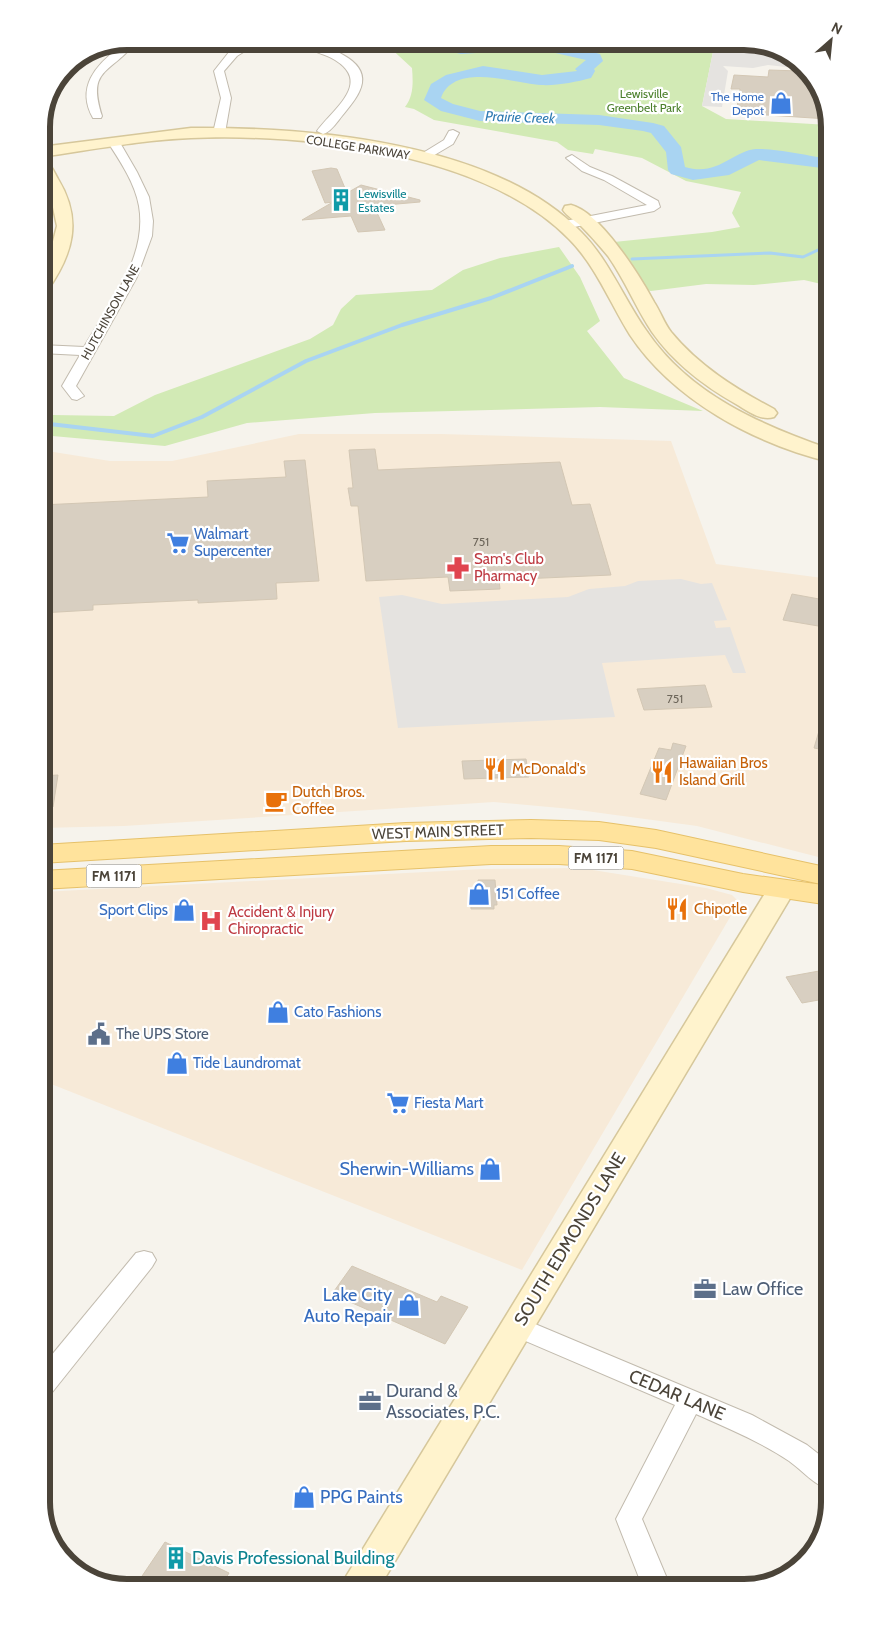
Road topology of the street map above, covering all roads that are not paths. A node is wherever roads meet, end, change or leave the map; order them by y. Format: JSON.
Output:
{"nodes":[{"id":1,"x":123,"y":50,"type":"edge"},
{"id":2,"x":238,"y":50,"type":"edge"},
{"id":3,"x":321,"y":50,"type":"edge"},
{"id":4,"x":97,"y":116,"type":"dead end"},
{"id":5,"x":220,"y":129,"type":"junction"},
{"id":6,"x":323,"y":131,"type":"junction"},
{"id":7,"x":452,"y":133,"type":"dead end"},
{"id":8,"x":50,"y":139,"type":"edge"},
{"id":9,"x":113,"y":141,"type":"junction"},
{"id":10,"x":50,"y":151,"type":"edge"},
{"id":11,"x":428,"y":154,"type":"junction"},
{"id":12,"x":572,"y":158,"type":"dead end"},
{"id":13,"x":50,"y":179,"type":"edge"},
{"id":14,"x":585,"y":221,"type":"junction"},
{"id":15,"x":564,"y":225,"type":"junction"},
{"id":16,"x":50,"y":272,"type":"edge"},
{"id":17,"x":640,"y":294,"type":"junction"},
{"id":18,"x":617,"y":296,"type":"junction"},
{"id":19,"x":50,"y":350,"type":"edge"},
{"id":20,"x":86,"y":355,"type":"junction"},
{"id":21,"x":50,"y":356,"type":"edge"},
{"id":22,"x":78,"y":396,"type":"dead end"},
{"id":23,"x":773,"y":417,"type":"junction"},
{"id":24,"x":755,"y":426,"type":"junction"},
{"id":25,"x":821,"y":436,"type":"edge"},
{"id":26,"x":821,"y":452,"type":"edge"},
{"id":27,"x":406,"y":832,"type":"junction"},
{"id":28,"x":50,"y":853,"type":"edge"},
{"id":29,"x":409,"y":860,"type":"junction"},
{"id":30,"x":821,"y":875,"type":"edge"},
{"id":31,"x":50,"y":880,"type":"edge"},
{"id":32,"x":781,"y":890,"type":"junction"},
{"id":33,"x":821,"y":895,"type":"edge"},
{"id":34,"x":144,"y":1260,"type":"dead end"},
{"id":35,"x":516,"y":1326,"type":"junction"},
{"id":36,"x":50,"y":1376,"type":"edge"},
{"id":37,"x":690,"y":1401,"type":"junction"},
{"id":38,"x":821,"y":1472,"type":"edge"},
{"id":39,"x":363,"y":1579,"type":"edge"},
{"id":40,"x":653,"y":1579,"type":"edge"}],
"edges":[{"from":1,"to":4,"type":"street"},
{"from":2,"to":5,"type":"street"},
{"from":3,"to":6,"type":"street"},
{"from":5,"to":6,"type":"street","name":"COLLEGE PARKWAY"},
{"from":5,"to":8,"type":"street","name":"COLLEGE PARKWAY"},
{"from":5,"to":9,"type":"street","name":"COLLEGE PARKWAY"},
{"from":5,"to":11,"type":"street","name":"COLLEGE PARKWAY"},
{"from":6,"to":11,"type":"street","name":"COLLEGE PARKWAY"},
{"from":7,"to":11,"type":"street"},
{"from":9,"to":10,"type":"street","name":"COLLEGE PARKWAY"},
{"from":9,"to":20,"type":"street","name":"HUTCHINSON LANE"},
{"from":11,"to":14,"type":"street","name":"COLLEGE PARKWAY"},
{"from":11,"to":15,"type":"street","name":"COLLEGE PARKWAY"},
{"from":12,"to":14,"type":"street"},
{"from":13,"to":16,"type":"street"},
{"from":14,"to":15,"type":"street"},
{"from":14,"to":17,"type":"street","name":"COLLEGE PARKWAY"},
{"from":15,"to":18,"type":"street","name":"COLLEGE PARKWAY"},
{"from":17,"to":18,"type":"street"},
{"from":17,"to":23,"type":"street","name":"COLLEGE PARKWAY"},
{"from":18,"to":24,"type":"street","name":"COLLEGE PARKWAY"},
{"from":19,"to":20,"type":"street"},
{"from":20,"to":21,"type":"street"},
{"from":20,"to":22,"type":"street","name":"HUTCHINSON LANE"},
{"from":23,"to":24,"type":"street"},
{"from":23,"to":25,"type":"street","name":"COLLEGE PARKWAY"},
{"from":24,"to":26,"type":"street","name":"COLLEGE PARKWAY"},
{"from":27,"to":28,"type":"main road","name":"WEST MAIN STREET","number":"FM 1171"},
{"from":27,"to":29,"type":"main road"},
{"from":27,"to":30,"type":"main road","name":"WEST MAIN STREET","number":"FM 1171"},
{"from":29,"to":31,"type":"main road","name":"WEST MAIN STREET","number":"FM 1171"},
{"from":29,"to":32,"type":"main road","name":"WEST MAIN STREET","number":"FM 1171"},
{"from":32,"to":33,"type":"main road","name":"WEST MAIN STREET","number":"FM 1171"},
{"from":32,"to":35,"type":"street","name":"SOUTH EDMONDS LANE"},
{"from":34,"to":36,"type":"street"},
{"from":35,"to":37,"type":"street","name":"CEDAR LANE"},
{"from":35,"to":39,"type":"street","name":"SOUTH EDMONDS LANE"},
{"from":37,"to":38,"type":"street","name":"CEDAR LANE"},
{"from":37,"to":40,"type":"street"}]}
